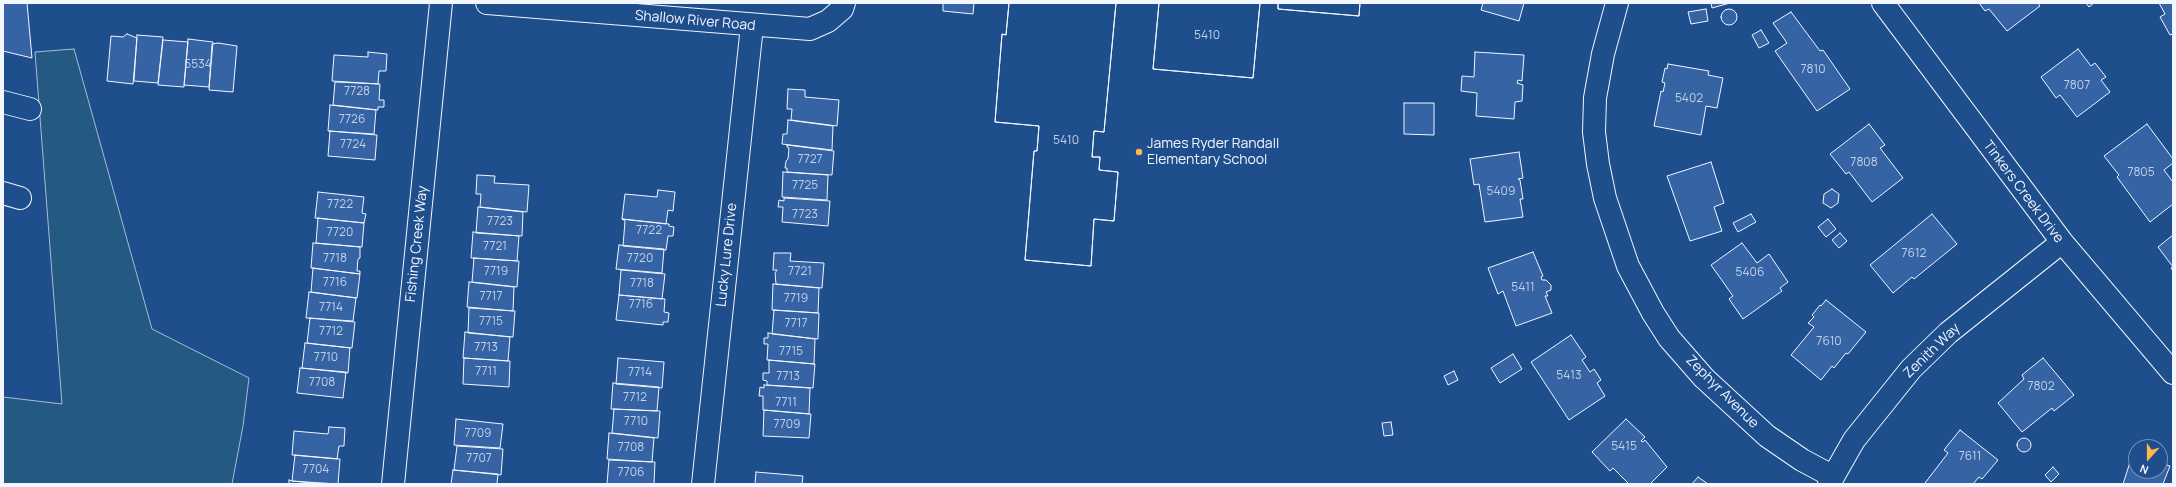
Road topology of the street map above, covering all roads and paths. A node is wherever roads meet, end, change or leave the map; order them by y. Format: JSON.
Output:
{"nodes":[{"id":1,"x":441,"y":3,"type":"edge"},
{"id":2,"x":487,"y":3,"type":"edge"},
{"id":3,"x":844,"y":3,"type":"edge"},
{"id":4,"x":1617,"y":3,"type":"edge"},
{"id":5,"x":1883,"y":3,"type":"edge"},
{"id":6,"x":752,"y":26,"type":"junction"},
{"id":7,"x":3,"y":102,"type":"edge"},
{"id":8,"x":30,"y":109,"type":"dead end"},
{"id":9,"x":2062,"y":242,"type":"junction"},
{"id":10,"x":2173,"y":373,"type":"edge"},
{"id":11,"x":1831,"y":480,"type":"edge"},
{"id":12,"x":393,"y":484,"type":"edge"},
{"id":13,"x":703,"y":484,"type":"edge"}],
"edges":[{"from":1,"to":12,"type":"street","name":"Fishing Creek Way"},
{"from":2,"to":6,"type":"street","name":"Shallow River Road"},
{"from":3,"to":6,"type":"street","name":"Shallow River Road"},
{"from":4,"to":11,"type":"street","name":"Zephyr Avenue"},
{"from":5,"to":9,"type":"street","name":"Tinkers Creek Drive"},
{"from":6,"to":13,"type":"street","name":"Lucky Lure Drive"},
{"from":7,"to":8,"type":"street"},
{"from":9,"to":10,"type":"street","name":"Tinkers Creek Drive"},
{"from":9,"to":11,"type":"street","name":"Zenith Way"}]}
